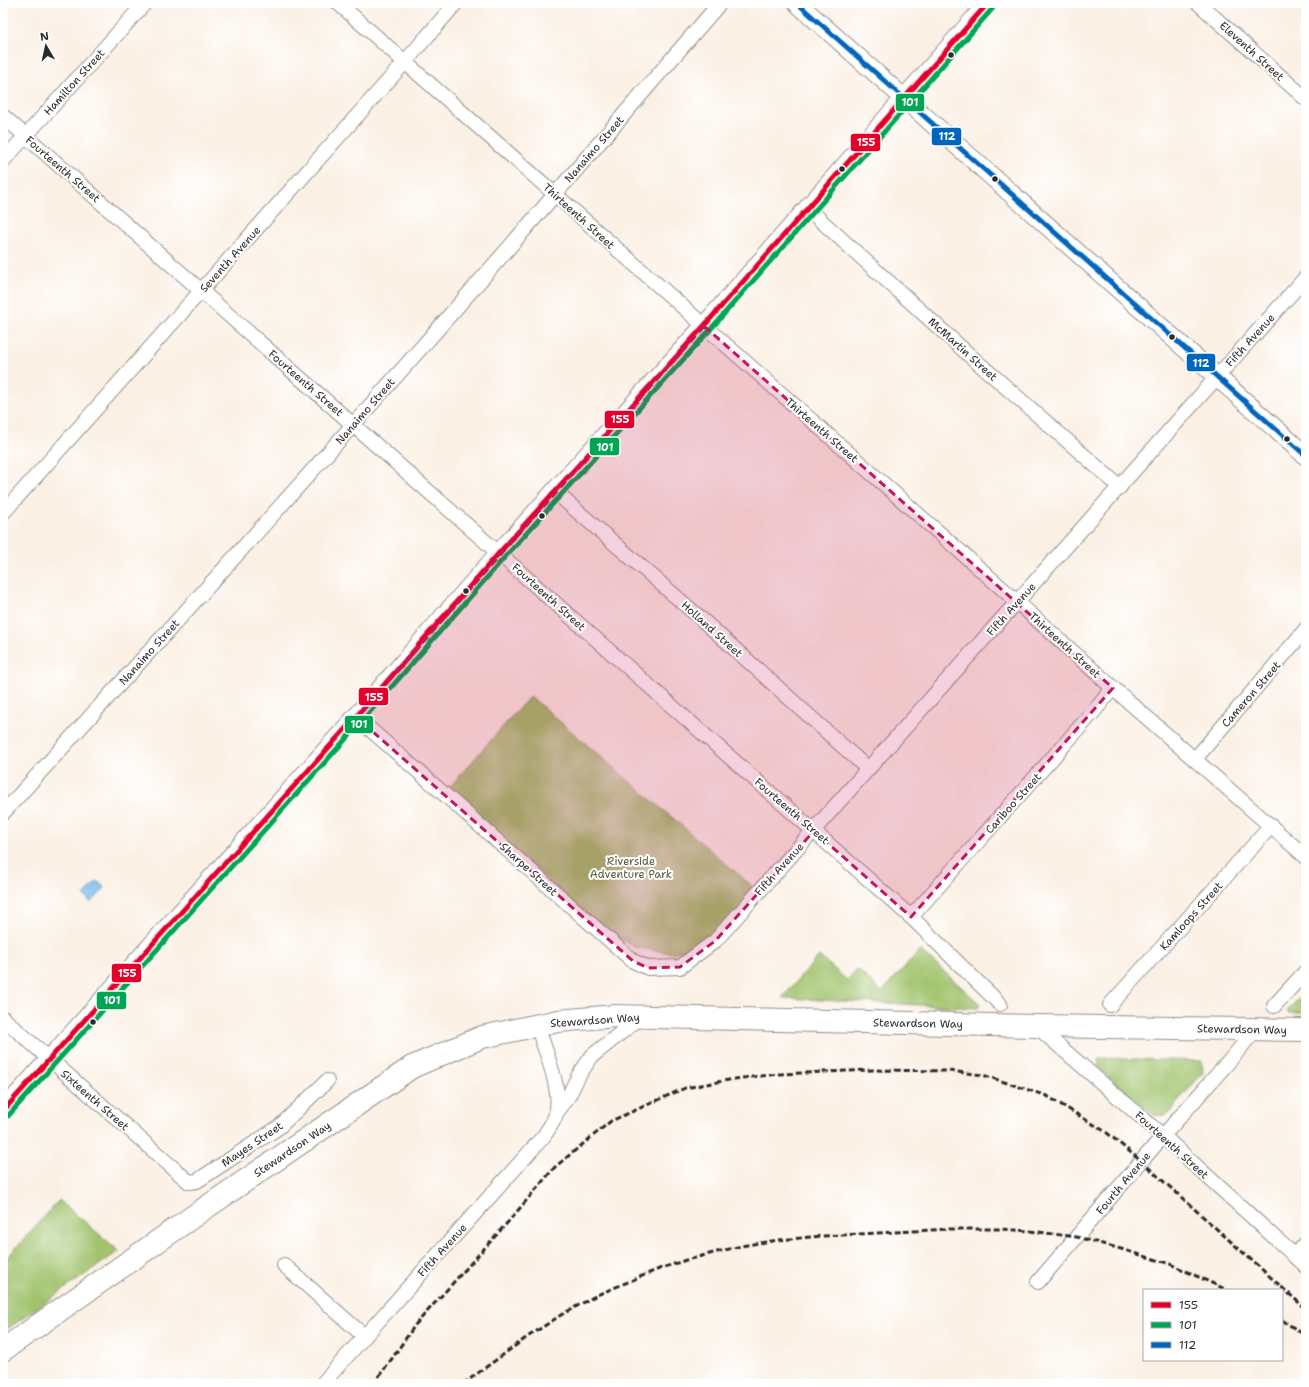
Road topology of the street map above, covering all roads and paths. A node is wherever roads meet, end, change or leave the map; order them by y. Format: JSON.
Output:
{"nodes":[{"id":1,"x":145,"y":3,"type":"edge"},
{"id":2,"x":338,"y":3,"type":"edge"},
{"id":3,"x":456,"y":3,"type":"edge"},
{"id":4,"x":720,"y":3,"type":"edge"},
{"id":5,"x":797,"y":3,"type":"edge"},
{"id":6,"x":988,"y":3,"type":"edge"},
{"id":7,"x":1198,"y":3,"type":"edge"},
{"id":8,"x":405,"y":62,"type":"junction"},
{"id":9,"x":904,"y":99,"type":"junction"},
{"id":10,"x":1306,"y":99,"type":"edge"},
{"id":11,"x":3,"y":116,"type":"edge"},
{"id":12,"x":25,"y":136,"type":"junction"},
{"id":13,"x":3,"y":161,"type":"edge"},
{"id":14,"x":555,"y":194,"type":"junction"},
{"id":15,"x":807,"y":208,"type":"junction"},
{"id":16,"x":1306,"y":277,"type":"edge"},
{"id":17,"x":202,"y":291,"type":"junction"},
{"id":18,"x":704,"y":326,"type":"junction"},
{"id":19,"x":1217,"y":377,"type":"junction"},
{"id":20,"x":353,"y":424,"type":"junction"},
{"id":21,"x":1306,"y":456,"type":"edge"},
{"id":22,"x":1120,"y":487,"type":"junction"},
{"id":23,"x":554,"y":491,"type":"junction"},
{"id":24,"x":3,"y":514,"type":"edge"},
{"id":25,"x":499,"y":553,"type":"junction"},
{"id":26,"x":1017,"y":602,"type":"junction"},
{"id":27,"x":1306,"y":629,"type":"edge"},
{"id":28,"x":1113,"y":688,"type":"junction"},
{"id":29,"x":356,"y":717,"type":"junction"},
{"id":30,"x":1195,"y":759,"type":"junction"},
{"id":31,"x":868,"y":769,"type":"junction"},
{"id":32,"x":3,"y":813,"type":"edge"},
{"id":33,"x":1271,"y":826,"type":"junction"},
{"id":34,"x":814,"y":831,"type":"junction"},
{"id":35,"x":1306,"y":857,"type":"edge"},
{"id":36,"x":911,"y":917,"type":"junction"},
{"id":37,"x":715,"y":941,"type":"joint"},
{"id":38,"x":1306,"y":971,"type":"edge"},
{"id":39,"x":1000,"y":1004,"type":"dead end"},
{"id":40,"x":1110,"y":1005,"type":"dead end"},
{"id":41,"x":1274,"y":1006,"type":"dead end"},
{"id":42,"x":642,"y":1016,"type":"junction"},
{"id":43,"x":3,"y":1018,"type":"edge"},
{"id":44,"x":537,"y":1025,"type":"junction"},
{"id":45,"x":1036,"y":1026,"type":"junction"},
{"id":46,"x":1256,"y":1029,"type":"junction"},
{"id":47,"x":1306,"y":1030,"type":"edge"},
{"id":48,"x":44,"y":1053,"type":"junction"},
{"id":49,"x":327,"y":1081,"type":"dead end"},
{"id":50,"x":3,"y":1111,"type":"edge"},
{"id":51,"x":557,"y":1112,"type":"junction"},
{"id":52,"x":1163,"y":1136,"type":"junction"},
{"id":53,"x":189,"y":1182,"type":"joint"},
{"id":54,"x":1306,"y":1243,"type":"edge"},
{"id":55,"x":1294,"y":1256,"type":"junction"},
{"id":56,"x":284,"y":1265,"type":"dead end"},
{"id":57,"x":1306,"y":1266,"type":"edge"},
{"id":58,"x":1038,"y":1282,"type":"dead end"},
{"id":59,"x":364,"y":1336,"type":"junction"},
{"id":60,"x":3,"y":1350,"type":"edge"},
{"id":61,"x":322,"y":1384,"type":"edge"}],
"edges":[{"from":1,"to":12,"type":"street","name":"Hamilton Street"},
{"from":2,"to":8,"type":"street","name":"Thirteenth Street"},
{"from":3,"to":8,"type":"street","name":"Seventh Avenue"},
{"from":4,"to":14,"type":"street","name":"Nanaimo Street"},
{"from":5,"to":9,"type":"street"},
{"from":6,"to":9,"type":"street"},
{"from":7,"to":10,"type":"street","name":"Eleventh Street"},
{"from":8,"to":14,"type":"street","name":"Thirteenth Street"},
{"from":8,"to":17,"type":"street","name":"Seventh Avenue"},
{"from":9,"to":15,"type":"street"},
{"from":9,"to":19,"type":"street"},
{"from":11,"to":12,"type":"street","name":"Fourteenth Street"},
{"from":12,"to":13,"type":"street","name":"Hamilton Street"},
{"from":12,"to":17,"type":"street","name":"Fourteenth Street"},
{"from":14,"to":18,"type":"street","name":"Thirteenth Street"},
{"from":14,"to":20,"type":"street","name":"Nanaimo Street"},
{"from":15,"to":18,"type":"street"},
{"from":15,"to":22,"type":"street","name":"McMartin Street"},
{"from":16,"to":19,"type":"street","name":"Fifth Avenue"},
{"from":17,"to":20,"type":"street","name":"Fourteenth Street"},
{"from":17,"to":24,"type":"street","name":"Seventh Avenue"},
{"from":18,"to":23,"type":"street"},
{"from":18,"to":26,"type":"street","name":"Thirteenth Street"},
{"from":19,"to":21,"type":"street"},
{"from":19,"to":22,"type":"street","name":"Fifth Avenue"},
{"from":20,"to":25,"type":"street","name":"Fourteenth Street"},
{"from":20,"to":32,"type":"street","name":"Nanaimo Street"},
{"from":22,"to":26,"type":"street","name":"Fifth Avenue"},
{"from":23,"to":25,"type":"street"},
{"from":23,"to":31,"type":"street","name":"Holland Street"},
{"from":25,"to":29,"type":"street"},
{"from":25,"to":34,"type":"street","name":"Fourteenth Street"},
{"from":26,"to":28,"type":"street","name":"Thirteenth Street"},
{"from":26,"to":31,"type":"street","name":"Fifth Avenue"},
{"from":27,"to":30,"type":"street","name":"Cameron Street"},
{"from":28,"to":30,"type":"street","name":"Thirteenth Street"},
{"from":28,"to":36,"type":"street","name":"Cariboo Street"},
{"from":29,"to":37,"type":"street","name":"Sharpe Street"},
{"from":29,"to":48,"type":"street"},
{"from":30,"to":33,"type":"street","name":"Thirteenth Street"},
{"from":31,"to":34,"type":"street","name":"Fifth Avenue"},
{"from":33,"to":35,"type":"street","name":"Thirteenth Street"},
{"from":33,"to":40,"type":"street","name":"Kamloops Street"},
{"from":34,"to":36,"type":"street","name":"Fourteenth Street"},
{"from":34,"to":37,"type":"street","name":"Fifth Avenue"},
{"from":36,"to":39,"type":"street","name":"Fourteenth Street"},
{"from":38,"to":41,"type":"street"},
{"from":42,"to":44,"type":"main road","name":"Stewardson Way"},
{"from":42,"to":45,"type":"main road","name":"Stewardson Way"},
{"from":42,"to":51,"type":"street","name":"Fifth Avenue"},
{"from":43,"to":48,"type":"street","name":"Sixteenth Street"},
{"from":44,"to":51,"type":"street","name":"Fifth Avenue"},
{"from":44,"to":60,"type":"main road","name":"Stewardson Way"},
{"from":45,"to":46,"type":"main road","name":"Stewardson Way"},
{"from":45,"to":52,"type":"street","name":"Fourteenth Street"},
{"from":46,"to":47,"type":"main road","name":"Stewardson Way"},
{"from":46,"to":52,"type":"street","name":"Fourth Avenue"},
{"from":48,"to":50,"type":"street"},
{"from":48,"to":53,"type":"street","name":"Sixteenth Street"},
{"from":49,"to":53,"type":"street","name":"Mayes Street"},
{"from":51,"to":59,"type":"street","name":"Fifth Avenue"},
{"from":52,"to":55,"type":"street","name":"Fourteenth Street"},
{"from":52,"to":58,"type":"street","name":"Fourth Avenue"},
{"from":54,"to":55,"type":"street"},
{"from":55,"to":57,"type":"street","name":"Fourteenth Street"},
{"from":56,"to":59,"type":"street"},
{"from":59,"to":61,"type":"street","name":"Fifth Avenue"}]}
